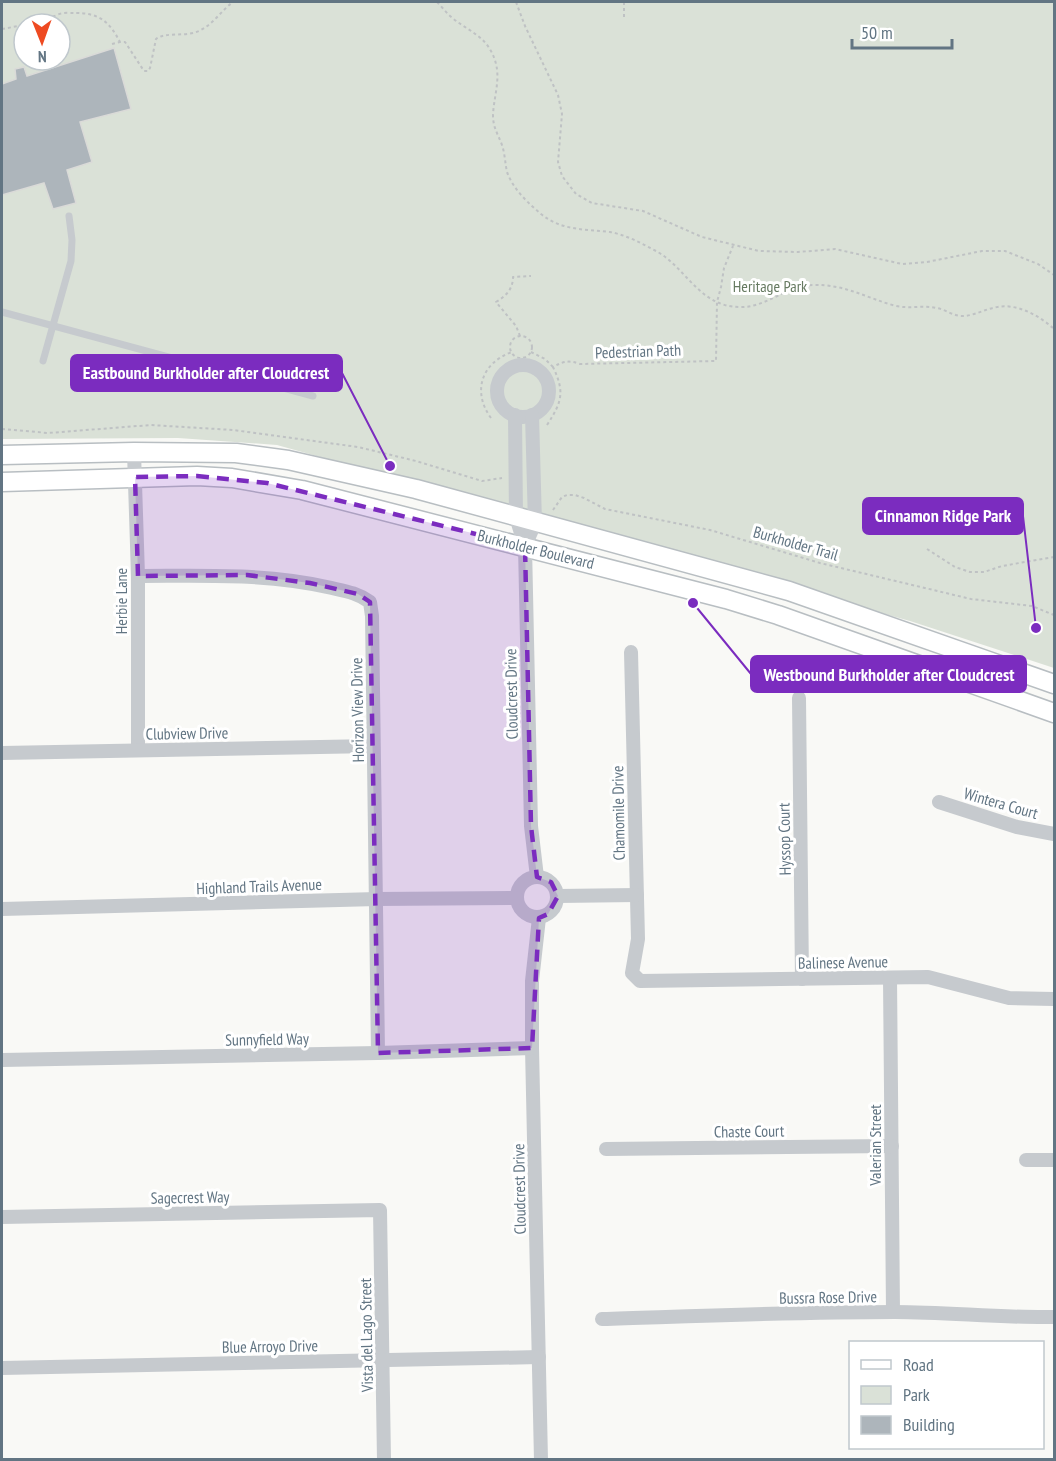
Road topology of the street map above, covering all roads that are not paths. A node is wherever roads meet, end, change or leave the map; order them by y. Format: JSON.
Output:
{"nodes":[{"id":1,"x":69,"y":216,"type":"dead end"},
{"id":2,"x":2,"y":312,"type":"edge"},
{"id":3,"x":51,"y":326,"type":"junction"},
{"id":4,"x":43,"y":361,"type":"dead end"},
{"id":5,"x":314,"y":396,"type":"dead end"},
{"id":6,"x":532,"y":415,"type":"junction"},
{"id":7,"x":515,"y":416,"type":"junction"},
{"id":8,"x":134,"y":452,"type":"junction"},
{"id":9,"x":2,"y":454,"type":"edge"},
{"id":10,"x":135,"y":477,"type":"junction"},
{"id":11,"x":2,"y":482,"type":"edge"},
{"id":12,"x":516,"y":517,"type":"junction"},
{"id":13,"x":536,"y":523,"type":"junction"},
{"id":14,"x":525,"y":546,"type":"junction"},
{"id":15,"x":138,"y":576,"type":"junction"},
{"id":16,"x":631,"y":652,"type":"dead end"},
{"id":17,"x":1054,"y":684,"type":"edge"},
{"id":18,"x":799,"y":698,"type":"dead end"},
{"id":19,"x":1054,"y":712,"type":"edge"},
{"id":20,"x":373,"y":746,"type":"junction"},
{"id":21,"x":138,"y":750,"type":"junction"},
{"id":22,"x":2,"y":753,"type":"edge"},
{"id":23,"x":939,"y":802,"type":"dead end"},
{"id":24,"x":1054,"y":834,"type":"edge"},
{"id":25,"x":537,"y":877,"type":"junction"},
{"id":26,"x":637,"y":895,"type":"junction"},
{"id":27,"x":558,"y":896,"type":"junction"},
{"id":28,"x":516,"y":898,"type":"junction"},
{"id":29,"x":377,"y":899,"type":"junction"},
{"id":30,"x":2,"y":909,"type":"edge"},
{"id":31,"x":538,"y":918,"type":"junction"},
{"id":32,"x":632,"y":973,"type":"joint"},
{"id":33,"x":890,"y":978,"type":"junction"},
{"id":34,"x":802,"y":979,"type":"junction"},
{"id":35,"x":1054,"y":999,"type":"edge"},
{"id":36,"x":532,"y":1048,"type":"junction"},
{"id":37,"x":378,"y":1053,"type":"junction"},
{"id":38,"x":2,"y":1060,"type":"edge"},
{"id":39,"x":892,"y":1146,"type":"junction"},
{"id":40,"x":606,"y":1149,"type":"dead end"},
{"id":41,"x":1054,"y":1160,"type":"edge"},
{"id":42,"x":1026,"y":1161,"type":"dead end"},
{"id":43,"x":380,"y":1210,"type":"joint"},
{"id":44,"x":2,"y":1217,"type":"edge"},
{"id":45,"x":893,"y":1312,"type":"junction"},
{"id":46,"x":1054,"y":1317,"type":"edge"},
{"id":47,"x":602,"y":1319,"type":"dead end"},
{"id":48,"x":539,"y":1358,"type":"junction"},
{"id":49,"x":383,"y":1360,"type":"junction"},
{"id":50,"x":2,"y":1368,"type":"edge"},
{"id":51,"x":384,"y":1460,"type":"edge"},
{"id":52,"x":541,"y":1460,"type":"edge"}],
"edges":[{"from":1,"to":3,"type":"lane"},
{"from":2,"to":3,"type":"lane"},
{"from":3,"to":4,"type":"lane"},
{"from":3,"to":5,"type":"lane"},
{"from":6,"to":7,"type":"street"},
{"from":6,"to":7,"type":"street"},
{"from":6,"to":13,"type":"street","name":"Cloudcrest Drive"},
{"from":7,"to":12,"type":"street","name":"Cloudcrest Drive"},
{"from":8,"to":9,"type":"main road","name":"Burkholder Boulevard"},
{"from":8,"to":10,"type":"street","name":"Herbie Lane"},
{"from":8,"to":12,"type":"main road","name":"Burkholder Boulevard"},
{"from":10,"to":11,"type":"main road","name":"Burkholder Boulevard"},
{"from":10,"to":14,"type":"main road","name":"Burkholder Boulevard"},
{"from":10,"to":15,"type":"street","name":"Herbie Lane"},
{"from":12,"to":13,"type":"main road","name":"Burkholder Boulevard"},
{"from":12,"to":14,"type":"street","name":"Cloudcrest Drive"},
{"from":13,"to":14,"type":"street","name":"Cloudcrest Drive"},
{"from":13,"to":17,"type":"main road","name":"Burkholder Boulevard"},
{"from":14,"to":19,"type":"main road","name":"Burkholder Boulevard"},
{"from":14,"to":25,"type":"street","name":"Cloudcrest Drive"},
{"from":15,"to":20,"type":"street","name":"Horizon View Drive"},
{"from":15,"to":21,"type":"street","name":"Herbie Lane"},
{"from":16,"to":26,"type":"street","name":"Chamomile Drive"},
{"from":18,"to":34,"type":"street","name":"Hyssop Court"},
{"from":20,"to":21,"type":"street","name":"Clubview Drive"},
{"from":20,"to":29,"type":"street","name":"Horizon View Drive"},
{"from":21,"to":22,"type":"street","name":"Clubview Drive"},
{"from":23,"to":24,"type":"street","name":"Wintera Court"},
{"from":25,"to":27,"type":"street"},
{"from":25,"to":28,"type":"street"},
{"from":26,"to":27,"type":"street"},
{"from":26,"to":32,"type":"street","name":"Chamomile Drive"},
{"from":27,"to":31,"type":"street"},
{"from":28,"to":29,"type":"street","name":"Highland Trails Avenue"},
{"from":28,"to":31,"type":"street"},
{"from":29,"to":30,"type":"street","name":"Highland Trails Avenue"},
{"from":29,"to":37,"type":"street","name":"Horizon View Drive"},
{"from":31,"to":36,"type":"street","name":"Cloudcrest Drive"},
{"from":32,"to":34,"type":"street","name":"Balinese Avenue"},
{"from":33,"to":34,"type":"street","name":"Balinese Avenue"},
{"from":33,"to":35,"type":"street","name":"Balinese Avenue"},
{"from":33,"to":39,"type":"street","name":"Valerian Street"},
{"from":36,"to":37,"type":"street","name":"Sunnyfield Way"},
{"from":36,"to":48,"type":"street","name":"Cloudcrest Drive"},
{"from":37,"to":38,"type":"street","name":"Sunnyfield Way"},
{"from":39,"to":40,"type":"street","name":"Chaste Court"},
{"from":39,"to":45,"type":"street","name":"Valerian Street"},
{"from":41,"to":42,"type":"street"},
{"from":43,"to":44,"type":"street","name":"Sagecrest Way"},
{"from":43,"to":49,"type":"street","name":"Vista del Lago Street"},
{"from":45,"to":46,"type":"street","name":"Bussra Rose Drive"},
{"from":45,"to":47,"type":"street","name":"Bussra Rose Drive"},
{"from":48,"to":49,"type":"street","name":"Blue Arroyo Drive"},
{"from":48,"to":52,"type":"street","name":"Cloudcrest Drive"},
{"from":49,"to":50,"type":"street","name":"Blue Arroyo Drive"},
{"from":49,"to":51,"type":"street","name":"Vista del Lago Street"}]}
